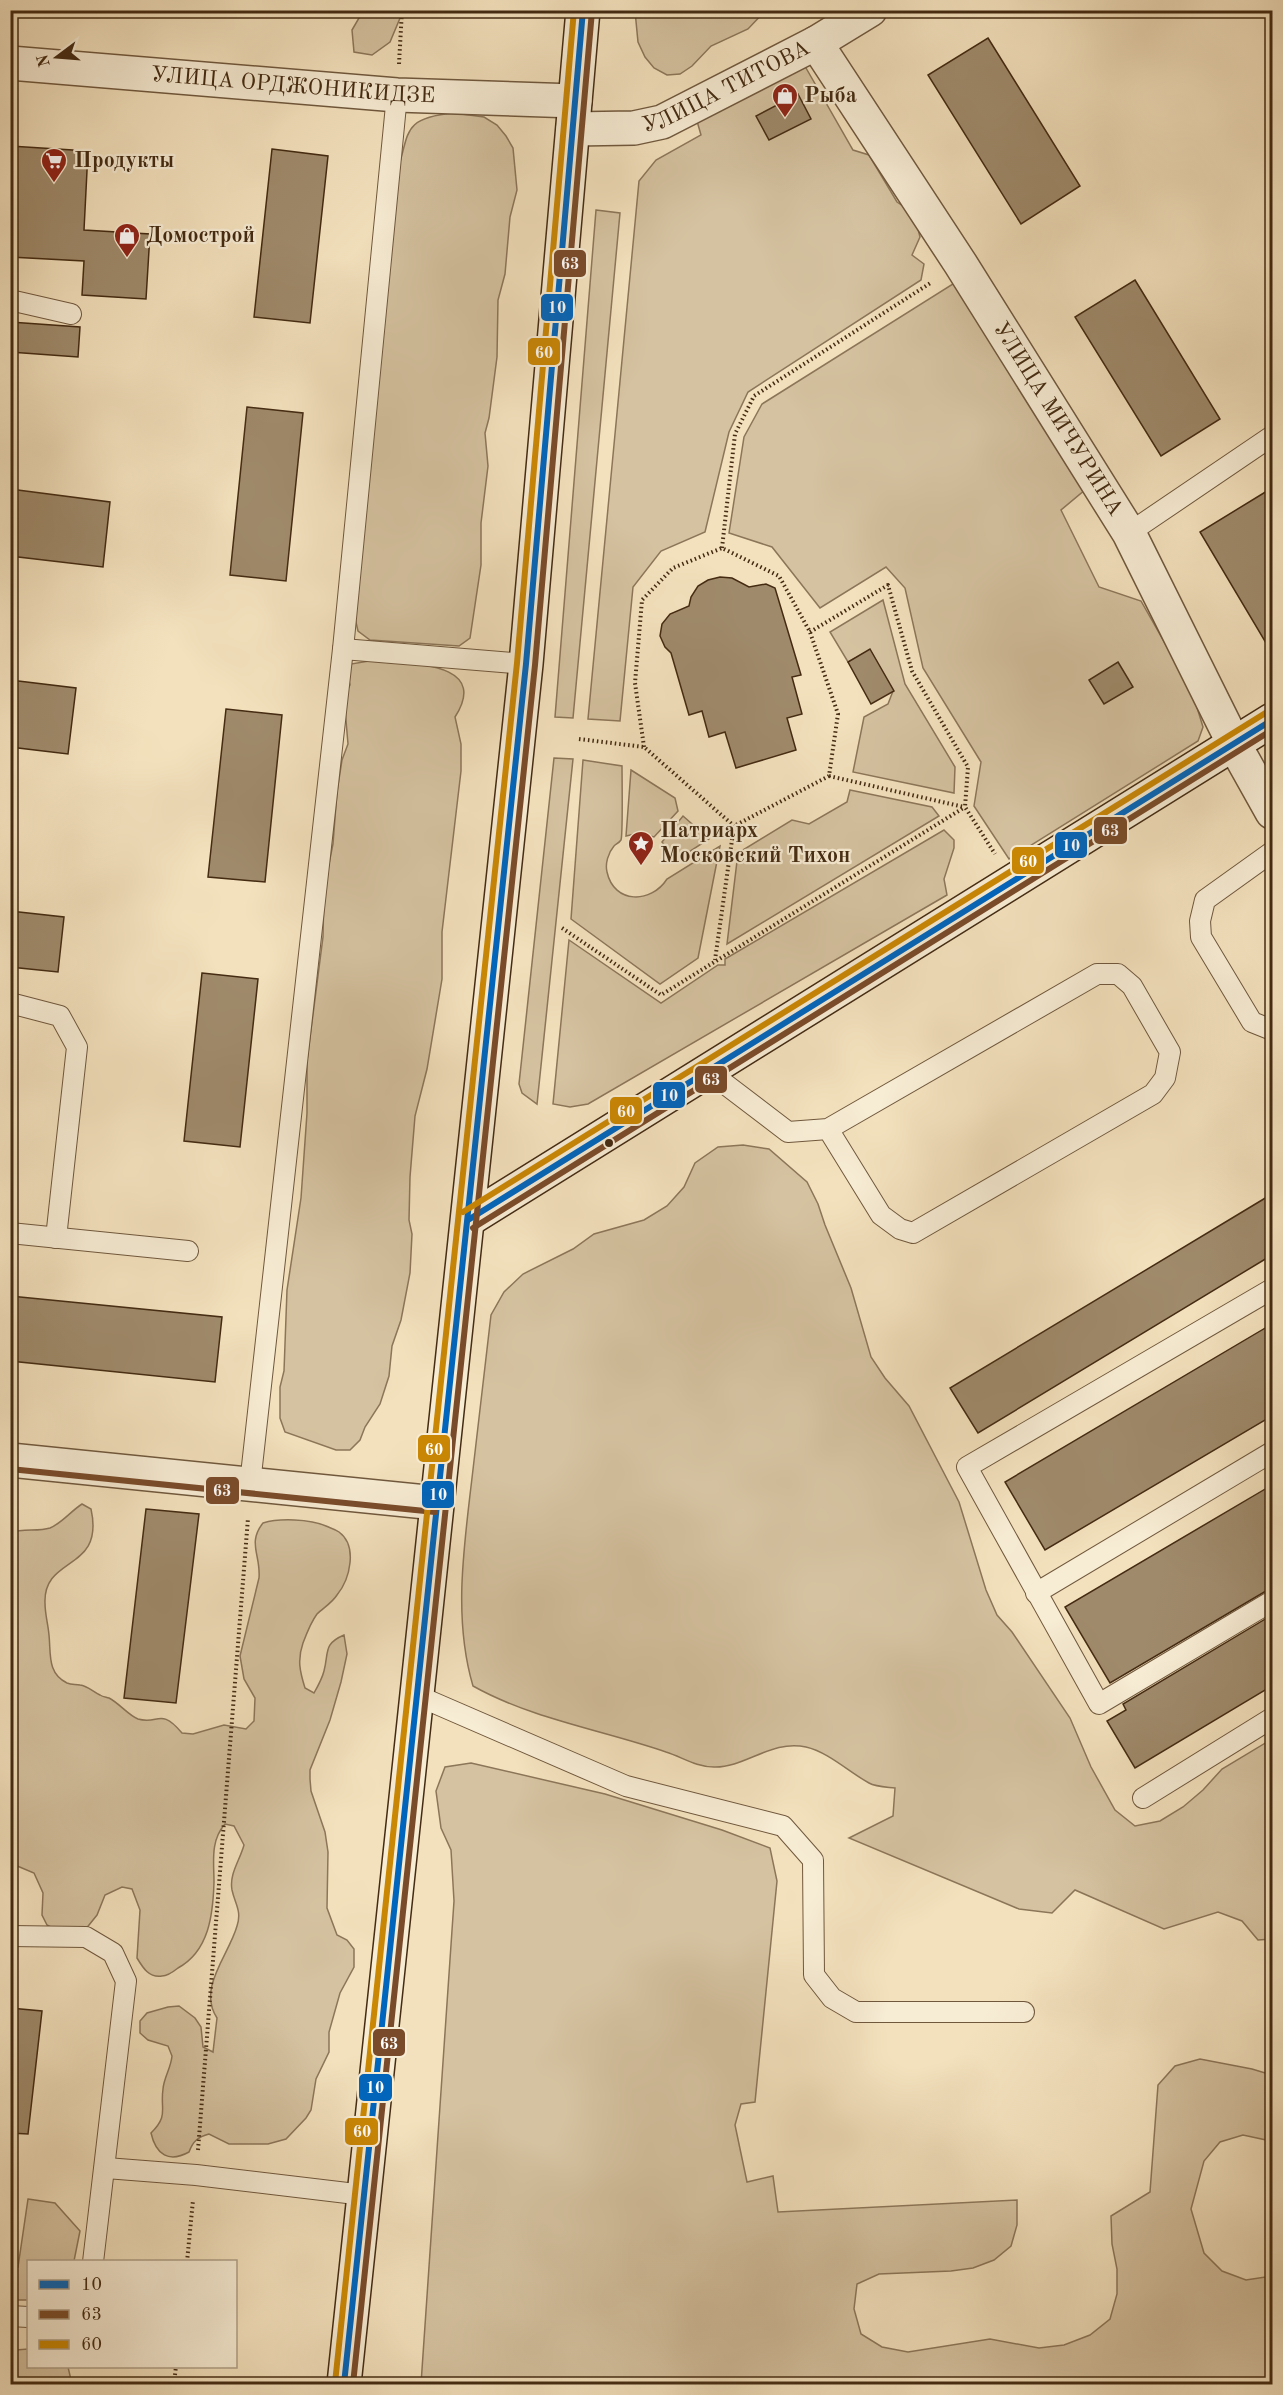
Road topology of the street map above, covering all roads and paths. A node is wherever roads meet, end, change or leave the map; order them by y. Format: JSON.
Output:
{"nodes":[{"id":1,"x":402,"y":10,"type":"edge"},
{"id":2,"x":584,"y":10,"type":"edge"},
{"id":3,"x":870,"y":10,"type":"edge"},
{"id":4,"x":816,"y":44,"type":"junction"},
{"id":5,"x":10,"y":63,"type":"edge"},
{"id":6,"x":397,"y":95,"type":"junction"},
{"id":7,"x":574,"y":115,"type":"junction"},
{"id":8,"x":960,"y":263,"type":"junction"},
{"id":9,"x":10,"y":300,"type":"edge"},
{"id":10,"x":71,"y":314,"type":"dead end"},
{"id":11,"x":1272,"y":436,"type":"edge"},
{"id":12,"x":1129,"y":533,"type":"junction"},
{"id":13,"x":722,"y":548,"type":"junction"},
{"id":14,"x":810,"y":632,"type":"junction"},
{"id":15,"x":343,"y":649,"type":"junction"},
{"id":16,"x":526,"y":664,"type":"junction"},
{"id":17,"x":1272,"y":720,"type":"edge"},
{"id":18,"x":579,"y":738,"type":"dead end"},
{"id":19,"x":1234,"y":744,"type":"junction"},
{"id":20,"x":644,"y":747,"type":"junction"},
{"id":21,"x":829,"y":776,"type":"junction"},
{"id":22,"x":965,"y":807,"type":"junction"},
{"id":23,"x":1272,"y":812,"type":"edge"},
{"id":24,"x":734,"y":826,"type":"junction"},
{"id":25,"x":1272,"y":852,"type":"edge"},
{"id":26,"x":1012,"y":882,"type":"junction"},
{"id":27,"x":562,"y":928,"type":"dead end"},
{"id":28,"x":715,"y":960,"type":"junction"},
{"id":29,"x":10,"y":1003,"type":"edge"},
{"id":30,"x":1272,"y":1030,"type":"edge"},
{"id":31,"x":708,"y":1071,"type":"junction"},
{"id":32,"x":828,"y":1129,"type":"junction"},
{"id":33,"x":468,"y":1220,"type":"junction"},
{"id":34,"x":10,"y":1233,"type":"edge"},
{"id":35,"x":56,"y":1238,"type":"junction"},
{"id":36,"x":188,"y":1251,"type":"dead end"},
{"id":37,"x":1272,"y":1289,"type":"edge"},
{"id":38,"x":1272,"y":1452,"type":"edge"},
{"id":39,"x":10,"y":1460,"type":"edge"},
{"id":40,"x":250,"y":1484,"type":"junction"},
{"id":41,"x":436,"y":1503,"type":"junction"},
{"id":42,"x":1036,"y":1593,"type":"junction"},
{"id":43,"x":1272,"y":1601,"type":"edge"},
{"id":44,"x":416,"y":1695,"type":"junction"},
{"id":45,"x":1272,"y":1718,"type":"edge"},
{"id":46,"x":1143,"y":1798,"type":"dead end"},
{"id":47,"x":10,"y":1936,"type":"edge"},
{"id":48,"x":1024,"y":2012,"type":"dead end"},
{"id":49,"x":106,"y":2168,"type":"junction"},
{"id":50,"x":196,"y":2175,"type":"junction"},
{"id":51,"x":364,"y":2195,"type":"junction"},
{"id":52,"x":93,"y":2260,"type":"edge"},
{"id":53,"x":187,"y":2260,"type":"edge"},
{"id":54,"x":10,"y":2316,"type":"edge"},
{"id":55,"x":27,"y":2317,"type":"edge"},
{"id":56,"x":176,"y":2368,"type":"edge"},
{"id":57,"x":174,"y":2385,"type":"edge"},
{"id":58,"x":344,"y":2385,"type":"edge"}],
"edges":[{"from":1,"to":6,"type":"path"},
{"from":2,"to":7,"type":"street"},
{"from":3,"to":4,"type":"street","name":"УЛИЦА ТИТОВА"},
{"from":4,"to":7,"type":"street","name":"УЛИЦА ТИТОВА"},
{"from":4,"to":8,"type":"street","name":"УЛИЦА МИЧУРИНА"},
{"from":5,"to":6,"type":"street","name":"УЛИЦА ОРДЖОНИКИДЗЕ"},
{"from":6,"to":7,"type":"street","name":"УЛИЦА ОРДЖОНИКИДЗЕ"},
{"from":6,"to":15,"type":"lane"},
{"from":7,"to":16,"type":"street"},
{"from":8,"to":12,"type":"street","name":"УЛИЦА МИЧУРИНА"},
{"from":8,"to":13,"type":"path"},
{"from":9,"to":10,"type":"lane"},
{"from":11,"to":12,"type":"lane"},
{"from":12,"to":19,"type":"street","name":"УЛИЦА МИЧУРИНА"},
{"from":13,"to":14,"type":"path"},
{"from":13,"to":20,"type":"path"},
{"from":14,"to":21,"type":"path"},
{"from":14,"to":22,"type":"path"},
{"from":15,"to":16,"type":"lane"},
{"from":15,"to":40,"type":"lane"},
{"from":16,"to":33,"type":"street"},
{"from":17,"to":19,"type":"street"},
{"from":18,"to":20,"type":"path"},
{"from":19,"to":23,"type":"street","name":"УЛИЦА МИЧУРИНА"},
{"from":19,"to":26,"type":"street"},
{"from":20,"to":24,"type":"path"},
{"from":21,"to":22,"type":"path"},
{"from":21,"to":24,"type":"path"},
{"from":22,"to":26,"type":"path"},
{"from":22,"to":28,"type":"path"},
{"from":24,"to":28,"type":"path"},
{"from":25,"to":30,"type":"lane"},
{"from":26,"to":31,"type":"street"},
{"from":27,"to":28,"type":"path"},
{"from":29,"to":35,"type":"lane"},
{"from":31,"to":32,"type":"lane"},
{"from":31,"to":33,"type":"street"},
{"from":32,"to":32,"type":"lane"},
{"from":33,"to":41,"type":"street"},
{"from":34,"to":35,"type":"lane"},
{"from":35,"to":36,"type":"lane"},
{"from":37,"to":42,"type":"lane"},
{"from":38,"to":42,"type":"lane"},
{"from":39,"to":40,"type":"street"},
{"from":40,"to":41,"type":"street"},
{"from":40,"to":50,"type":"path"},
{"from":41,"to":44,"type":"street"},
{"from":42,"to":43,"type":"lane"},
{"from":44,"to":48,"type":"lane"},
{"from":44,"to":51,"type":"street"},
{"from":45,"to":46,"type":"lane"},
{"from":47,"to":49,"type":"lane"},
{"from":49,"to":50,"type":"lane"},
{"from":49,"to":52,"type":"lane"},
{"from":50,"to":51,"type":"lane"},
{"from":50,"to":53,"type":"path"},
{"from":51,"to":58,"type":"street"},
{"from":54,"to":55,"type":"lane"},
{"from":56,"to":57,"type":"path"}]}
